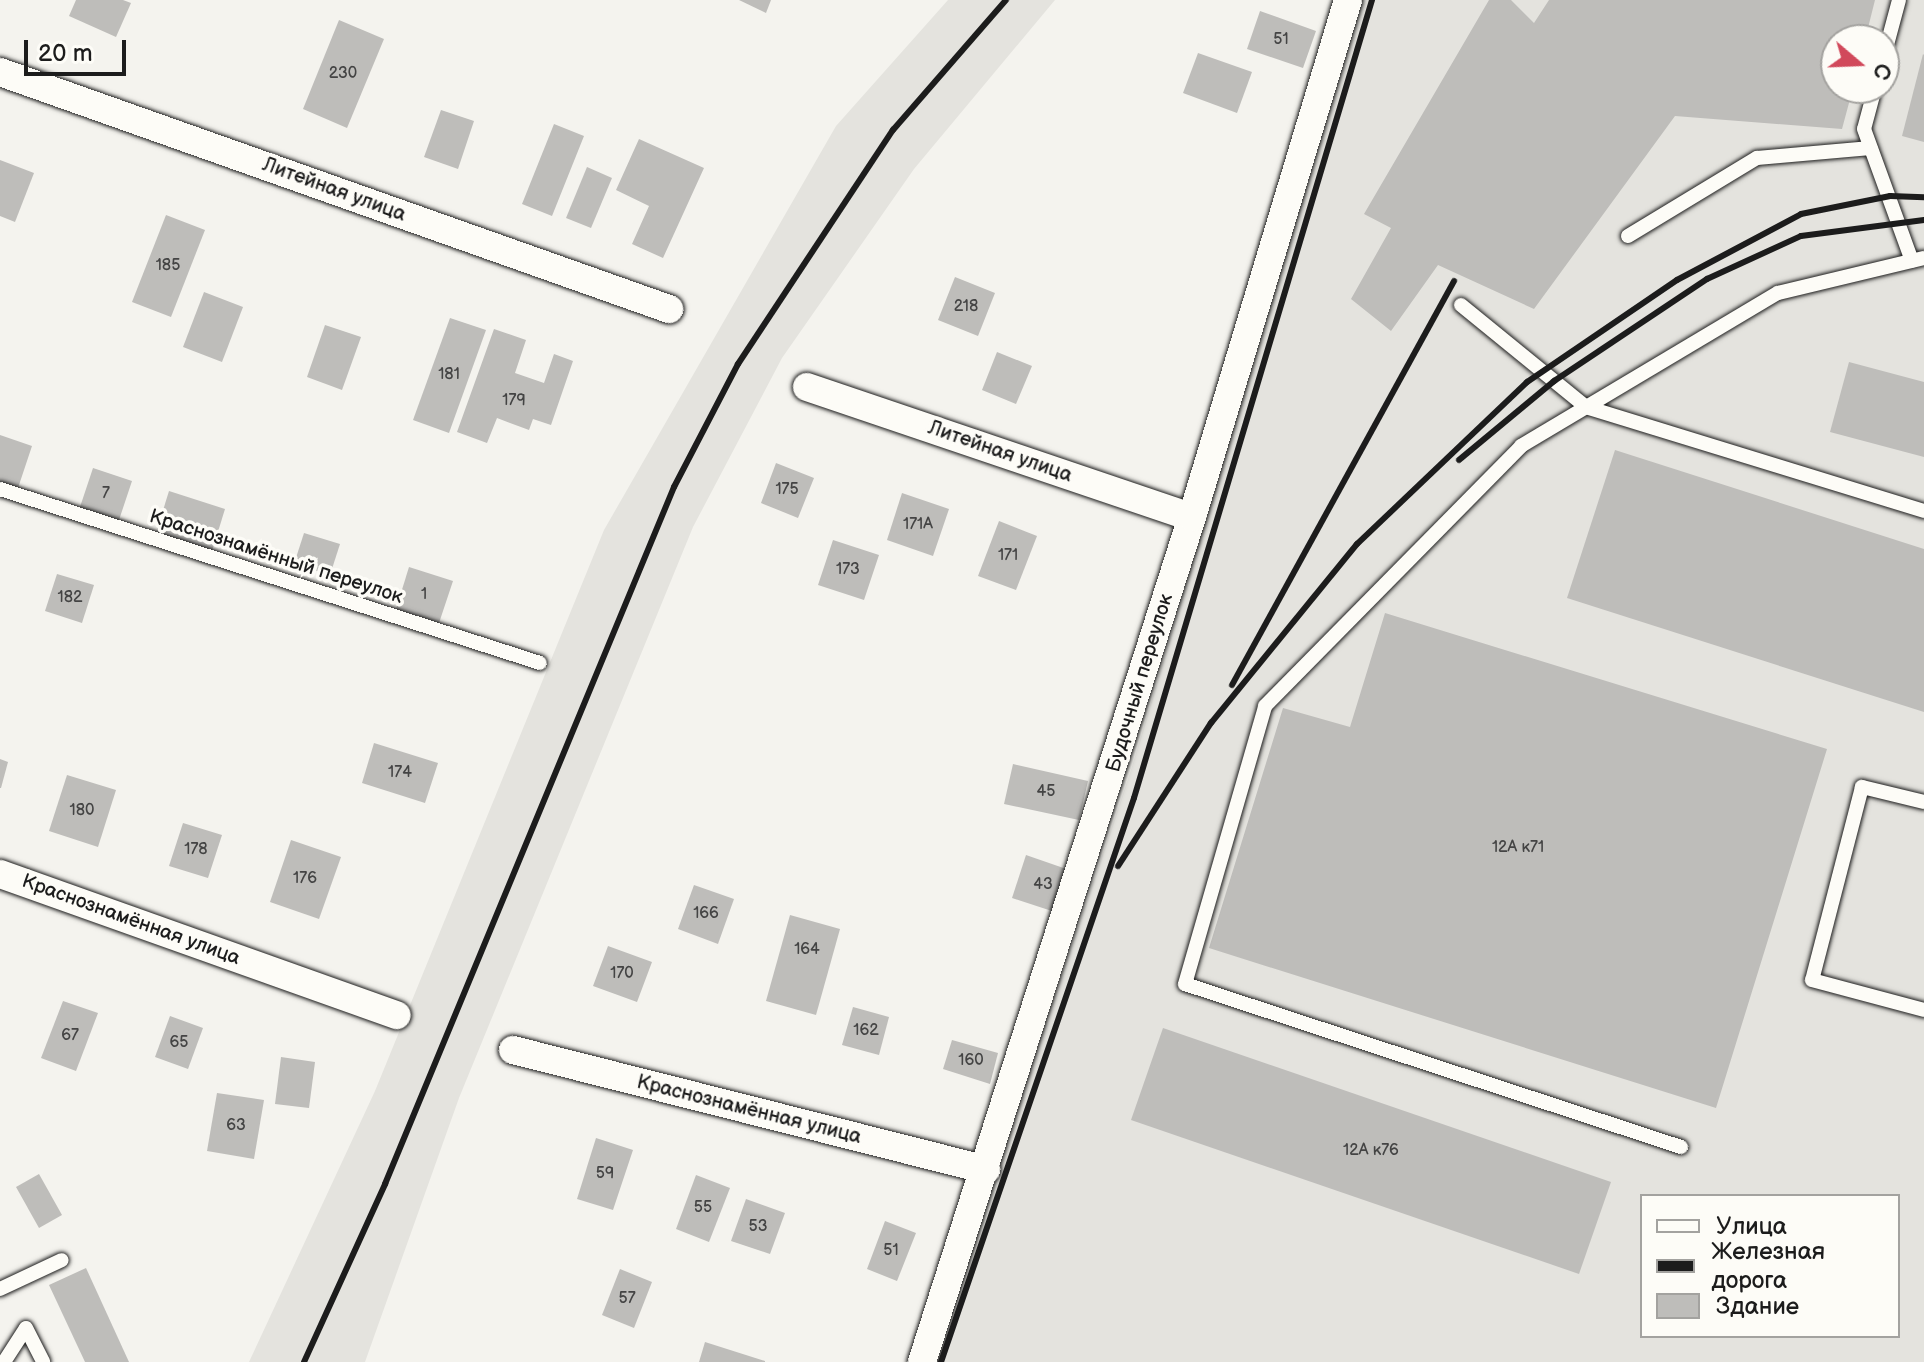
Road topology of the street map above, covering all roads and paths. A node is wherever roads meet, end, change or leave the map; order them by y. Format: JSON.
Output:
{"nodes":[{"id":1,"x":1348,"y":0,"type":"edge"},
{"id":2,"x":1899,"y":0,"type":"edge"},
{"id":3,"x":1893,"y":24,"type":"edge"},
{"id":4,"x":0,"y":72,"type":"edge"},
{"id":5,"x":1871,"y":104,"type":"edge"},
{"id":6,"x":1871,"y":148,"type":"junction"},
{"id":7,"x":1628,"y":236,"type":"dead end"},
{"id":8,"x":1918,"y":259,"type":"edge"},
{"id":9,"x":1461,"y":305,"type":"dead end"},
{"id":10,"x":669,"y":309,"type":"dead end"},
{"id":11,"x":807,"y":387,"type":"dead end"},
{"id":12,"x":1586,"y":407,"type":"junction"},
{"id":13,"x":0,"y":489,"type":"edge"},
{"id":14,"x":1924,"y":511,"type":"edge"},
{"id":15,"x":1192,"y":517,"type":"junction"},
{"id":16,"x":540,"y":663,"type":"dead end"},
{"id":17,"x":1924,"y":802,"type":"edge"},
{"id":18,"x":0,"y":874,"type":"edge"},
{"id":19,"x":1924,"y":1010,"type":"edge"},
{"id":20,"x":397,"y":1015,"type":"dead end"},
{"id":21,"x":513,"y":1050,"type":"dead end"},
{"id":22,"x":1681,"y":1147,"type":"dead end"},
{"id":23,"x":986,"y":1170,"type":"junction"},
{"id":24,"x":62,"y":1260,"type":"dead end"},
{"id":25,"x":0,"y":1289,"type":"edge"},
{"id":26,"x":4,"y":1362,"type":"edge"},
{"id":27,"x":43,"y":1362,"type":"edge"},
{"id":28,"x":922,"y":1362,"type":"edge"}],
"edges":[{"from":1,"to":15,"type":"street","name":"Будочный переулок"},
{"from":2,"to":3,"type":"lane"},
{"from":4,"to":10,"type":"street","name":"Литейная улица"},
{"from":5,"to":6,"type":"lane"},
{"from":6,"to":7,"type":"lane"},
{"from":6,"to":8,"type":"lane"},
{"from":8,"to":12,"type":"lane"},
{"from":9,"to":12,"type":"lane"},
{"from":11,"to":15,"type":"street","name":"Литейная улица"},
{"from":12,"to":14,"type":"lane"},
{"from":12,"to":22,"type":"lane"},
{"from":13,"to":16,"type":"lane","name":"Краснознамённый переулок"},
{"from":15,"to":23,"type":"street","name":"Будочный переулок"},
{"from":17,"to":19,"type":"lane"},
{"from":18,"to":20,"type":"street","name":"Краснознамённая улица"},
{"from":21,"to":23,"type":"street","name":"Краснознамённая улица"},
{"from":23,"to":28,"type":"street","name":"Будочный переулок"},
{"from":24,"to":25,"type":"lane"},
{"from":26,"to":27,"type":"lane"}]}
